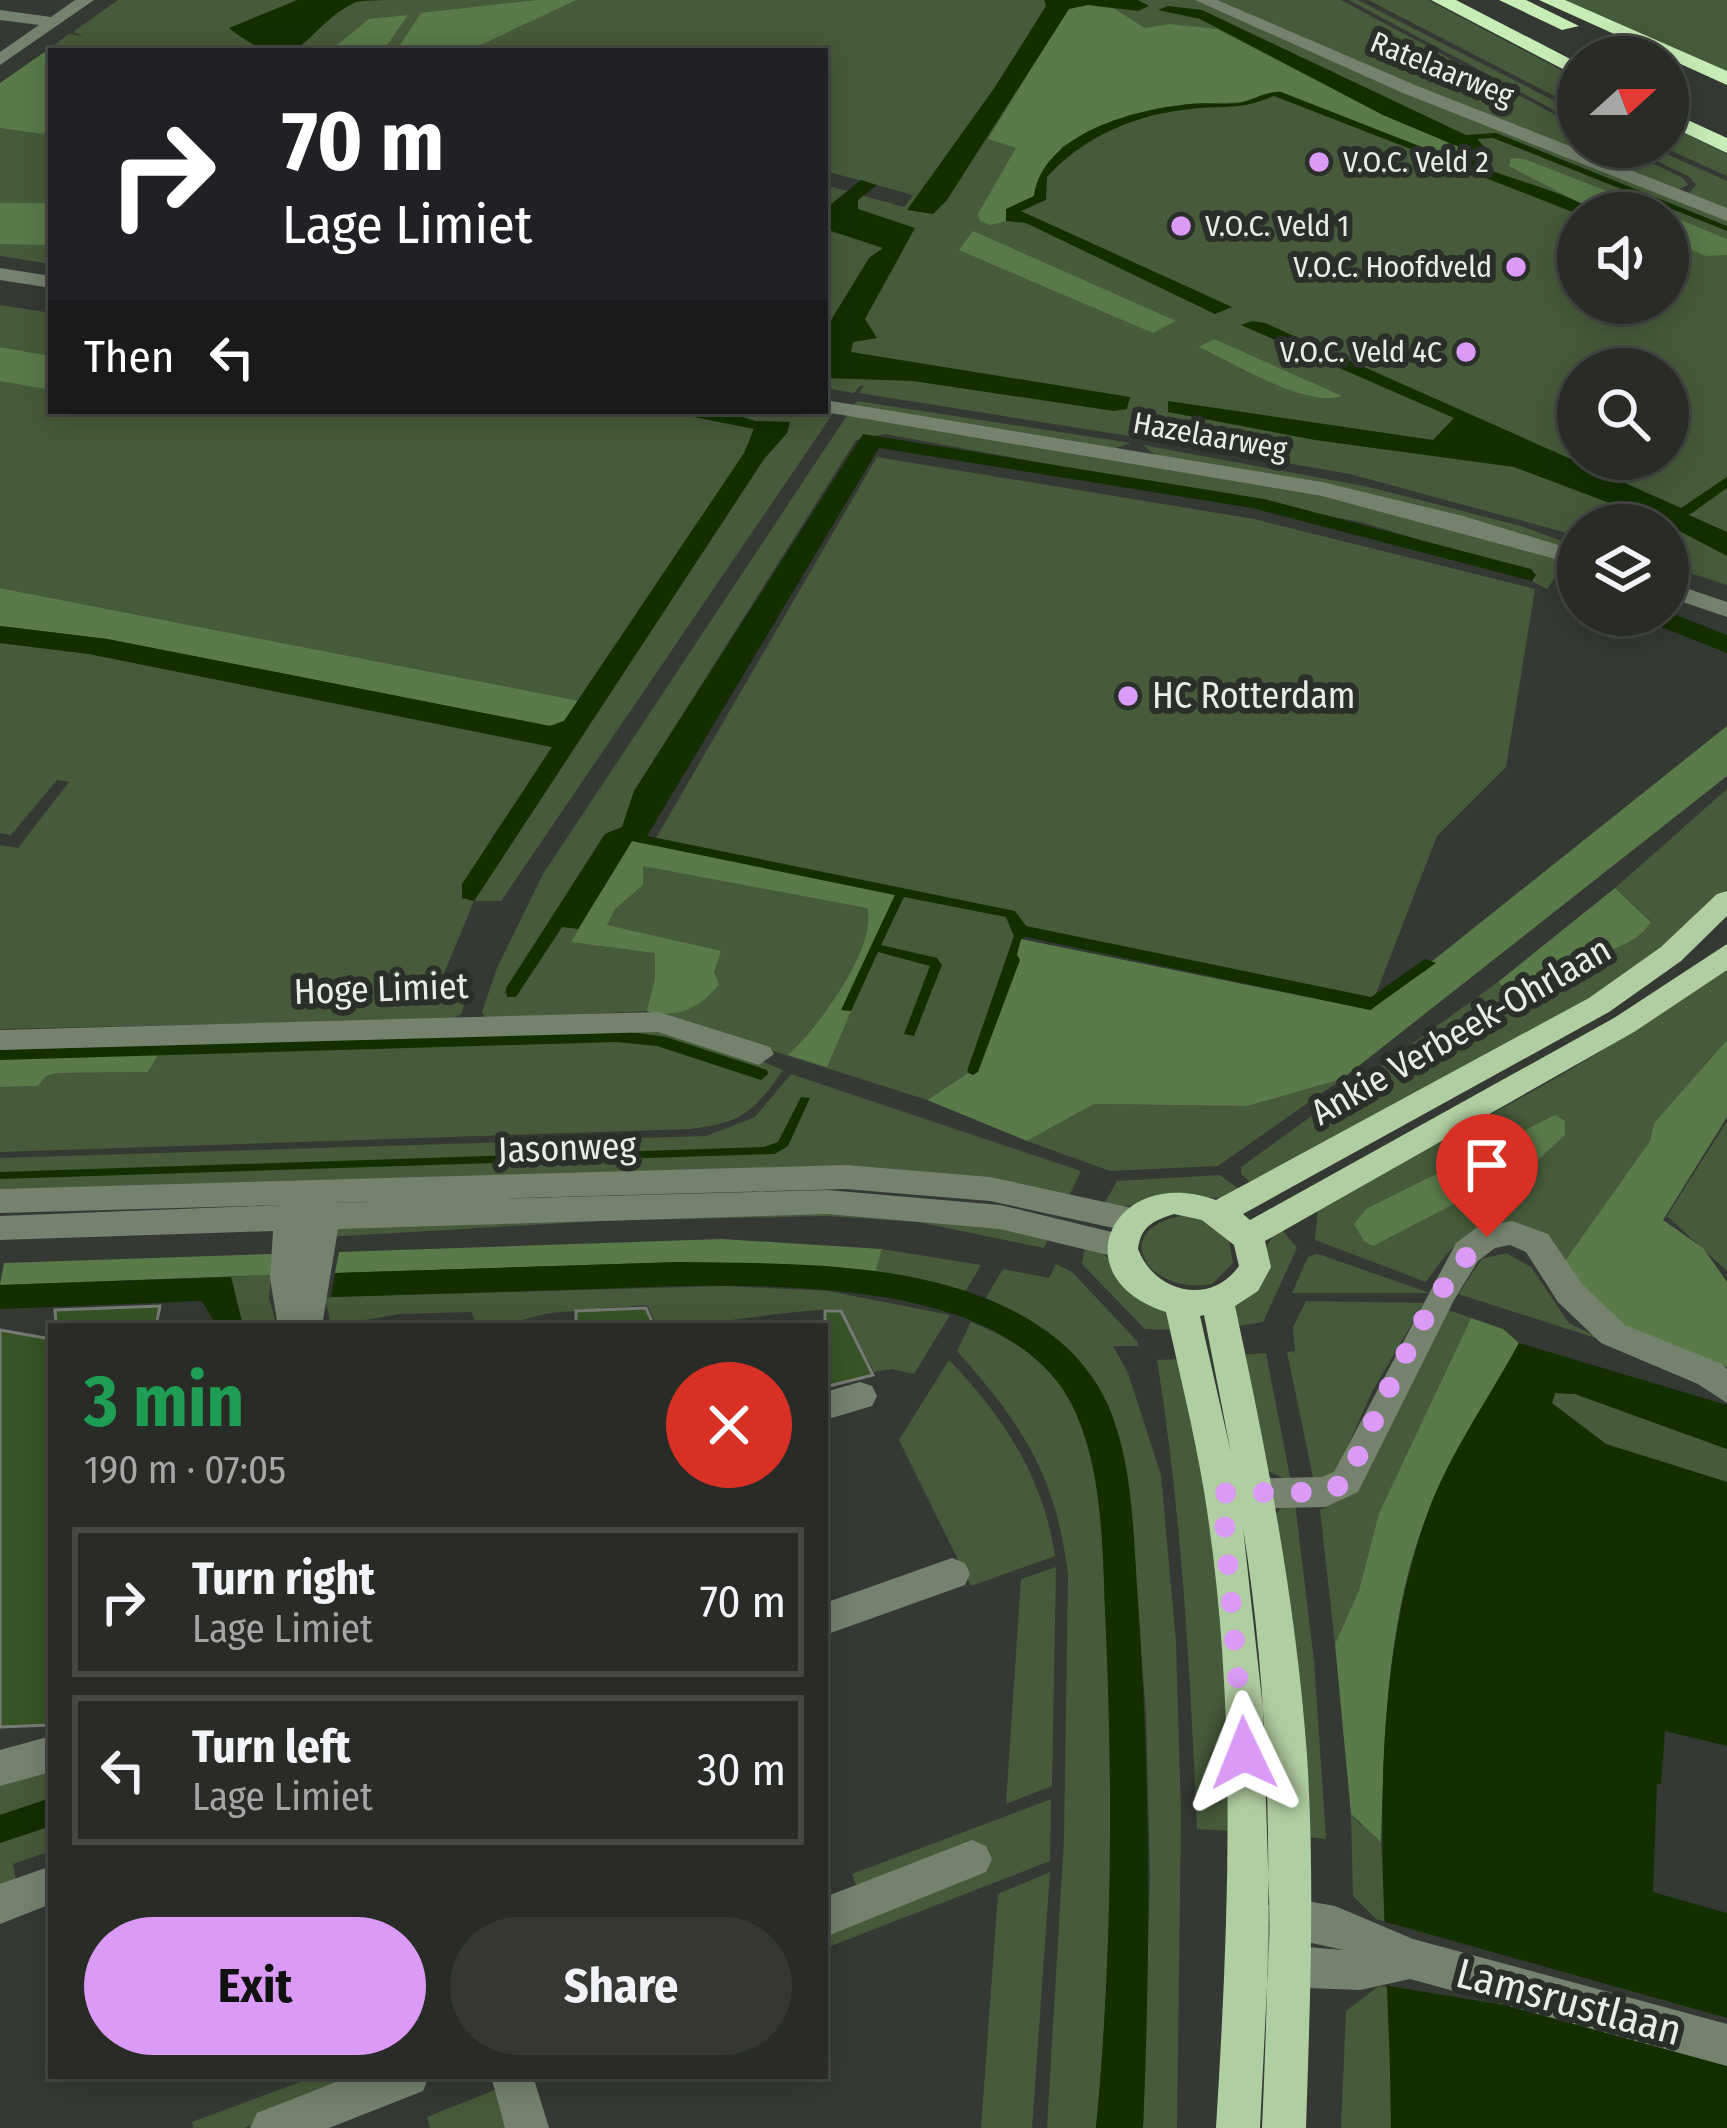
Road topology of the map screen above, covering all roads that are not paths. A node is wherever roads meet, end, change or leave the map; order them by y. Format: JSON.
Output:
{"nodes":[{"id":1,"x":86,"y":0,"type":"edge"},
{"id":2,"x":1203,"y":0,"type":"edge"},
{"id":3,"x":1441,"y":0,"type":"edge"},
{"id":4,"x":1464,"y":0,"type":"edge"},
{"id":5,"x":1509,"y":0,"type":"edge"},
{"id":6,"x":1549,"y":0,"type":"edge"},
{"id":7,"x":0,"y":15,"type":"edge"},
{"id":8,"x":55,"y":22,"type":"junction"},
{"id":9,"x":1590,"y":36,"type":"edge"},
{"id":10,"x":1557,"y":43,"type":"edge"},
{"id":11,"x":1557,"y":60,"type":"edge"},
{"id":12,"x":0,"y":61,"type":"edge"},
{"id":13,"x":1689,"y":80,"type":"edge"},
{"id":14,"x":1727,"y":80,"type":"edge"},
{"id":15,"x":1727,"y":97,"type":"edge"},
{"id":16,"x":1689,"y":104,"type":"edge"},
{"id":17,"x":1727,"y":122,"type":"edge"},
{"id":18,"x":1689,"y":127,"type":"edge"},
{"id":19,"x":1727,"y":146,"type":"edge"},
{"id":20,"x":1727,"y":214,"type":"edge"},
{"id":21,"x":0,"y":274,"type":"edge"},
{"id":22,"x":48,"y":282,"type":"edge"},
{"id":23,"x":828,"y":407,"type":"edge"},
{"id":24,"x":1557,"y":552,"type":"edge"},
{"id":25,"x":1689,"y":596,"type":"edge"},
{"id":26,"x":1727,"y":610,"type":"edge"},
{"id":27,"x":1727,"y":900,"type":"edge"},
{"id":28,"x":1727,"y":954,"type":"edge"},
{"id":29,"x":0,"y":1040,"type":"edge"},
{"id":30,"x":759,"y":1054,"type":"dead end"},
{"id":31,"x":0,"y":1202,"type":"edge"},
{"id":32,"x":308,"y":1210,"type":"junction"},
{"id":33,"x":1221,"y":1212,"type":"junction"},
{"id":34,"x":0,"y":1228,"type":"edge"},
{"id":35,"x":1126,"y":1233,"type":"junction"},
{"id":36,"x":1248,"y":1236,"type":"junction"},
{"id":37,"x":1199,"y":1301,"type":"junction"},
{"id":38,"x":294,"y":1323,"type":"edge"},
{"id":39,"x":305,"y":1323,"type":"edge"},
{"id":40,"x":1727,"y":1389,"type":"edge"},
{"id":41,"x":860,"y":1396,"type":"dead end"},
{"id":42,"x":828,"y":1405,"type":"edge"},
{"id":43,"x":1239,"y":1494,"type":"junction"},
{"id":44,"x":952,"y":1574,"type":"dead end"},
{"id":45,"x":828,"y":1617,"type":"edge"},
{"id":46,"x":48,"y":1755,"type":"edge"},
{"id":47,"x":0,"y":1768,"type":"edge"},
{"id":48,"x":972,"y":1859,"type":"dead end"},
{"id":49,"x":48,"y":1887,"type":"edge"},
{"id":50,"x":0,"y":1904,"type":"edge"},
{"id":51,"x":828,"y":1916,"type":"edge"},
{"id":52,"x":1290,"y":1918,"type":"junction"},
{"id":53,"x":1249,"y":1928,"type":"junction"},
{"id":54,"x":1410,"y":1959,"type":"junction"},
{"id":55,"x":1290,"y":1964,"type":"junction"},
{"id":56,"x":1727,"y":2045,"type":"edge"},
{"id":57,"x":400,"y":2079,"type":"edge"},
{"id":58,"x":513,"y":2079,"type":"edge"},
{"id":59,"x":272,"y":2128,"type":"edge"},
{"id":60,"x":526,"y":2128,"type":"edge"},
{"id":61,"x":1238,"y":2128,"type":"edge"},
{"id":62,"x":1285,"y":2128,"type":"edge"}],
"edges":[{"from":1,"to":8,"type":"street"},
{"from":2,"to":20,"type":"street","name":"Ratelaarweg"},
{"from":3,"to":11,"type":"highway"},
{"from":4,"to":10,"type":"highway"},
{"from":5,"to":9,"type":"highway"},
{"from":6,"to":14,"type":"highway"},
{"from":7,"to":8,"type":"street"},
{"from":8,"to":12,"type":"street"},
{"from":13,"to":15,"type":"highway"},
{"from":16,"to":17,"type":"highway"},
{"from":18,"to":19,"type":"highway"},
{"from":21,"to":22,"type":"street"},
{"from":23,"to":24,"type":"street","name":"Hazelaarweg"},
{"from":25,"to":26,"type":"street"},
{"from":27,"to":33,"type":"main road","name":"Ankie Verbeek-Ohrlaan"},
{"from":28,"to":36,"type":"main road","name":"Ankie Verbeek-Ohrlaan"},
{"from":29,"to":30,"type":"street","name":"Hoge Limiet"},
{"from":31,"to":32,"type":"street","name":"Jasonweg"},
{"from":32,"to":34,"type":"street","name":"Jasonweg"},
{"from":32,"to":35,"type":"street","name":"Jasonweg"},
{"from":32,"to":38,"type":"street"},
{"from":32,"to":39,"type":"street"},
{"from":33,"to":35,"type":"main road"},
{"from":33,"to":36,"type":"main road"},
{"from":35,"to":37,"type":"main road"},
{"from":36,"to":37,"type":"main road"},
{"from":37,"to":43,"type":"main road"},
{"from":40,"to":43,"type":"street"},
{"from":41,"to":42,"type":"street"},
{"from":43,"to":52,"type":"main road"},
{"from":43,"to":53,"type":"main road"},
{"from":44,"to":45,"type":"street"},
{"from":46,"to":47,"type":"street"},
{"from":48,"to":51,"type":"street"},
{"from":49,"to":50,"type":"street"},
{"from":52,"to":53,"type":"street","name":"Lamsrustlaan"},
{"from":52,"to":54,"type":"street","name":"Lamsrustlaan"},
{"from":52,"to":55,"type":"main road"},
{"from":53,"to":55,"type":"street"},
{"from":53,"to":61,"type":"main road"},
{"from":54,"to":55,"type":"street","name":"Lamsrustlaan"},
{"from":54,"to":56,"type":"street","name":"Lamsrustlaan"},
{"from":55,"to":62,"type":"main road"},
{"from":57,"to":59,"type":"street"},
{"from":58,"to":60,"type":"street"}]}
